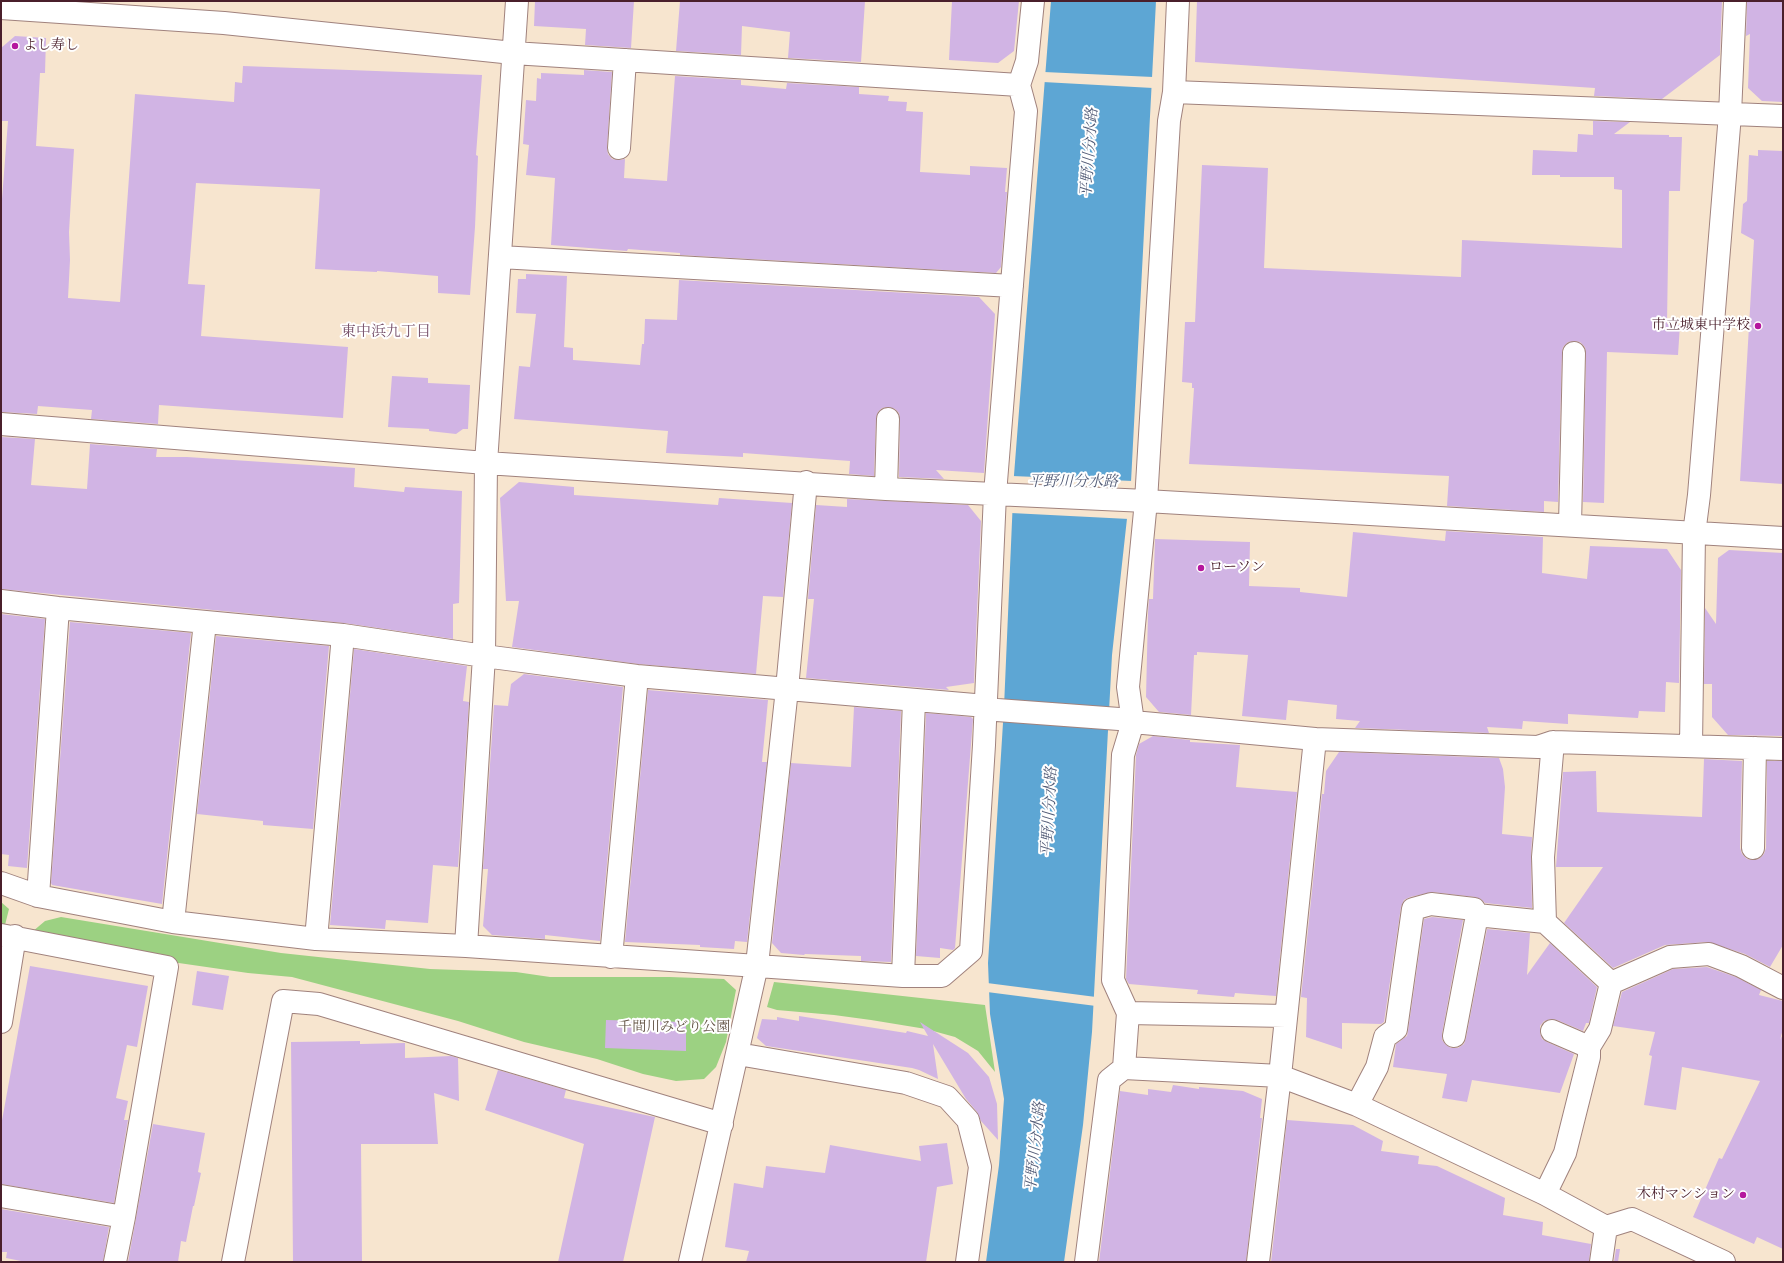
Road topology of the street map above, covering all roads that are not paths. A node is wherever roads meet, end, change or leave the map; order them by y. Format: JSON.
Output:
{"nodes":[{"id":1,"x":517,"y":1,"type":"edge"},
{"id":2,"x":1033,"y":1,"type":"edge"},
{"id":3,"x":1178,"y":1,"type":"edge"},
{"id":4,"x":1735,"y":1,"type":"edge"},
{"id":5,"x":1,"y":8,"type":"edge"},
{"id":6,"x":513,"y":53,"type":"junction"},
{"id":7,"x":625,"y":60,"type":"junction"},
{"id":8,"x":1019,"y":85,"type":"junction"},
{"id":9,"x":1174,"y":92,"type":"junction"},
{"id":10,"x":1730,"y":114,"type":"junction"},
{"id":11,"x":1783,"y":116,"type":"edge"},
{"id":12,"x":619,"y":148,"type":"dead end"},
{"id":13,"x":500,"y":257,"type":"junction"},
{"id":14,"x":1012,"y":286,"type":"junction"},
{"id":15,"x":1574,"y":353,"type":"dead end"},
{"id":16,"x":888,"y":419,"type":"dead end"},
{"id":17,"x":1,"y":424,"type":"edge"},
{"id":18,"x":486,"y":463,"type":"junction"},
{"id":19,"x":806,"y":482,"type":"junction"},
{"id":20,"x":886,"y":489,"type":"junction"},
{"id":21,"x":1001,"y":494,"type":"junction"},
{"id":22,"x":1140,"y":501,"type":"junction"},
{"id":23,"x":1570,"y":526,"type":"junction"},
{"id":24,"x":1694,"y":534,"type":"junction"},
{"id":25,"x":1783,"y":538,"type":"edge"},
{"id":26,"x":1,"y":600,"type":"edge"},
{"id":27,"x":58,"y":608,"type":"junction"},
{"id":28,"x":205,"y":622,"type":"junction"},
{"id":29,"x":343,"y":635,"type":"junction"},
{"id":30,"x":484,"y":656,"type":"junction"},
{"id":31,"x":637,"y":676,"type":"junction"},
{"id":32,"x":787,"y":689,"type":"junction"},
{"id":33,"x":914,"y":701,"type":"junction"},
{"id":34,"x":991,"y":708,"type":"junction"},
{"id":35,"x":1126,"y":721,"type":"junction"},
{"id":36,"x":1315,"y":739,"type":"junction"},
{"id":37,"x":1553,"y":742,"type":"junction"},
{"id":38,"x":1691,"y":745,"type":"junction"},
{"id":39,"x":1755,"y":748,"type":"junction"},
{"id":40,"x":1783,"y":749,"type":"edge"},
{"id":41,"x":1753,"y":848,"type":"dead end"},
{"id":42,"x":1,"y":883,"type":"edge"},
{"id":43,"x":38,"y":896,"type":"junction"},
{"id":44,"x":1477,"y":915,"type":"junction"},
{"id":45,"x":173,"y":922,"type":"junction"},
{"id":46,"x":1545,"y":922,"type":"junction"},
{"id":47,"x":8,"y":936,"type":"edge"},
{"id":48,"x":316,"y":939,"type":"junction"},
{"id":49,"x":466,"y":946,"type":"junction"},
{"id":50,"x":611,"y":957,"type":"junction"},
{"id":51,"x":757,"y":965,"type":"junction"},
{"id":52,"x":903,"y":976,"type":"junction"},
{"id":53,"x":1611,"y":983,"type":"junction"},
{"id":54,"x":1783,"y":988,"type":"edge"},
{"id":55,"x":1128,"y":1013,"type":"junction"},
{"id":56,"x":1286,"y":1016,"type":"junction"},
{"id":57,"x":1,"y":1022,"type":"edge"},
{"id":58,"x":1552,"y":1031,"type":"dead end"},
{"id":59,"x":1454,"y":1036,"type":"dead end"},
{"id":60,"x":1589,"y":1046,"type":"junction"},
{"id":61,"x":738,"y":1054,"type":"junction"},
{"id":62,"x":1124,"y":1068,"type":"junction"},
{"id":63,"x":1280,"y":1076,"type":"junction"},
{"id":64,"x":1357,"y":1105,"type":"junction"},
{"id":65,"x":722,"y":1124,"type":"junction"},
{"id":66,"x":1545,"y":1194,"type":"junction"},
{"id":67,"x":1,"y":1196,"type":"edge"},
{"id":68,"x":124,"y":1217,"type":"junction"},
{"id":69,"x":1606,"y":1227,"type":"junction"},
{"id":70,"x":115,"y":1262,"type":"edge"},
{"id":71,"x":232,"y":1262,"type":"edge"},
{"id":72,"x":690,"y":1262,"type":"edge"},
{"id":73,"x":967,"y":1262,"type":"edge"},
{"id":74,"x":1086,"y":1262,"type":"edge"},
{"id":75,"x":1258,"y":1262,"type":"edge"},
{"id":76,"x":1601,"y":1262,"type":"edge"},
{"id":77,"x":1724,"y":1262,"type":"edge"}],
"edges":[{"from":1,"to":6,"type":"street"},
{"from":2,"to":8,"type":"street"},
{"from":3,"to":9,"type":"street"},
{"from":4,"to":10,"type":"street"},
{"from":5,"to":6,"type":"street"},
{"from":6,"to":7,"type":"street"},
{"from":6,"to":13,"type":"street"},
{"from":7,"to":8,"type":"street"},
{"from":7,"to":12,"type":"street"},
{"from":8,"to":14,"type":"street"},
{"from":9,"to":10,"type":"street"},
{"from":9,"to":22,"type":"street"},
{"from":10,"to":11,"type":"street"},
{"from":10,"to":24,"type":"street"},
{"from":13,"to":14,"type":"street"},
{"from":13,"to":18,"type":"street"},
{"from":14,"to":21,"type":"street"},
{"from":15,"to":23,"type":"street"},
{"from":16,"to":20,"type":"street"},
{"from":17,"to":18,"type":"street"},
{"from":18,"to":19,"type":"street"},
{"from":18,"to":30,"type":"street"},
{"from":19,"to":20,"type":"street"},
{"from":19,"to":32,"type":"street"},
{"from":20,"to":21,"type":"street"},
{"from":21,"to":22,"type":"street"},
{"from":21,"to":34,"type":"street"},
{"from":22,"to":23,"type":"street"},
{"from":22,"to":35,"type":"street"},
{"from":23,"to":24,"type":"street"},
{"from":24,"to":25,"type":"street"},
{"from":24,"to":38,"type":"street"},
{"from":26,"to":27,"type":"street"},
{"from":27,"to":28,"type":"street"},
{"from":27,"to":43,"type":"street"},
{"from":28,"to":29,"type":"street"},
{"from":28,"to":45,"type":"street"},
{"from":29,"to":30,"type":"street"},
{"from":29,"to":48,"type":"street"},
{"from":30,"to":31,"type":"street"},
{"from":30,"to":49,"type":"street"},
{"from":31,"to":32,"type":"street"},
{"from":31,"to":50,"type":"street"},
{"from":32,"to":33,"type":"street"},
{"from":32,"to":51,"type":"street"},
{"from":33,"to":34,"type":"street"},
{"from":33,"to":52,"type":"street"},
{"from":34,"to":35,"type":"street"},
{"from":34,"to":52,"type":"street"},
{"from":35,"to":36,"type":"street"},
{"from":35,"to":55,"type":"street"},
{"from":36,"to":37,"type":"street"},
{"from":36,"to":56,"type":"street"},
{"from":37,"to":38,"type":"street"},
{"from":37,"to":46,"type":"street"},
{"from":38,"to":39,"type":"street"},
{"from":39,"to":40,"type":"street"},
{"from":39,"to":41,"type":"street"},
{"from":42,"to":43,"type":"street"},
{"from":43,"to":45,"type":"street"},
{"from":44,"to":46,"type":"street"},
{"from":44,"to":59,"type":"street"},
{"from":44,"to":64,"type":"street"},
{"from":45,"to":48,"type":"street"},
{"from":46,"to":53,"type":"street"},
{"from":47,"to":57,"type":"street"},
{"from":47,"to":68,"type":"street"},
{"from":48,"to":49,"type":"street"},
{"from":49,"to":50,"type":"street"},
{"from":50,"to":51,"type":"street"},
{"from":51,"to":52,"type":"street"},
{"from":51,"to":61,"type":"street"},
{"from":53,"to":54,"type":"street"},
{"from":53,"to":60,"type":"street"},
{"from":55,"to":56,"type":"street"},
{"from":55,"to":62,"type":"street"},
{"from":56,"to":63,"type":"street"},
{"from":58,"to":60,"type":"street"},
{"from":60,"to":66,"type":"street"},
{"from":61,"to":65,"type":"street"},
{"from":61,"to":73,"type":"street"},
{"from":62,"to":63,"type":"street"},
{"from":62,"to":74,"type":"street"},
{"from":63,"to":64,"type":"street"},
{"from":63,"to":75,"type":"street"},
{"from":64,"to":66,"type":"street"},
{"from":65,"to":71,"type":"street"},
{"from":65,"to":72,"type":"street"},
{"from":66,"to":69,"type":"street"},
{"from":67,"to":68,"type":"street"},
{"from":68,"to":70,"type":"street"},
{"from":69,"to":76,"type":"street"},
{"from":69,"to":77,"type":"street"}]}
